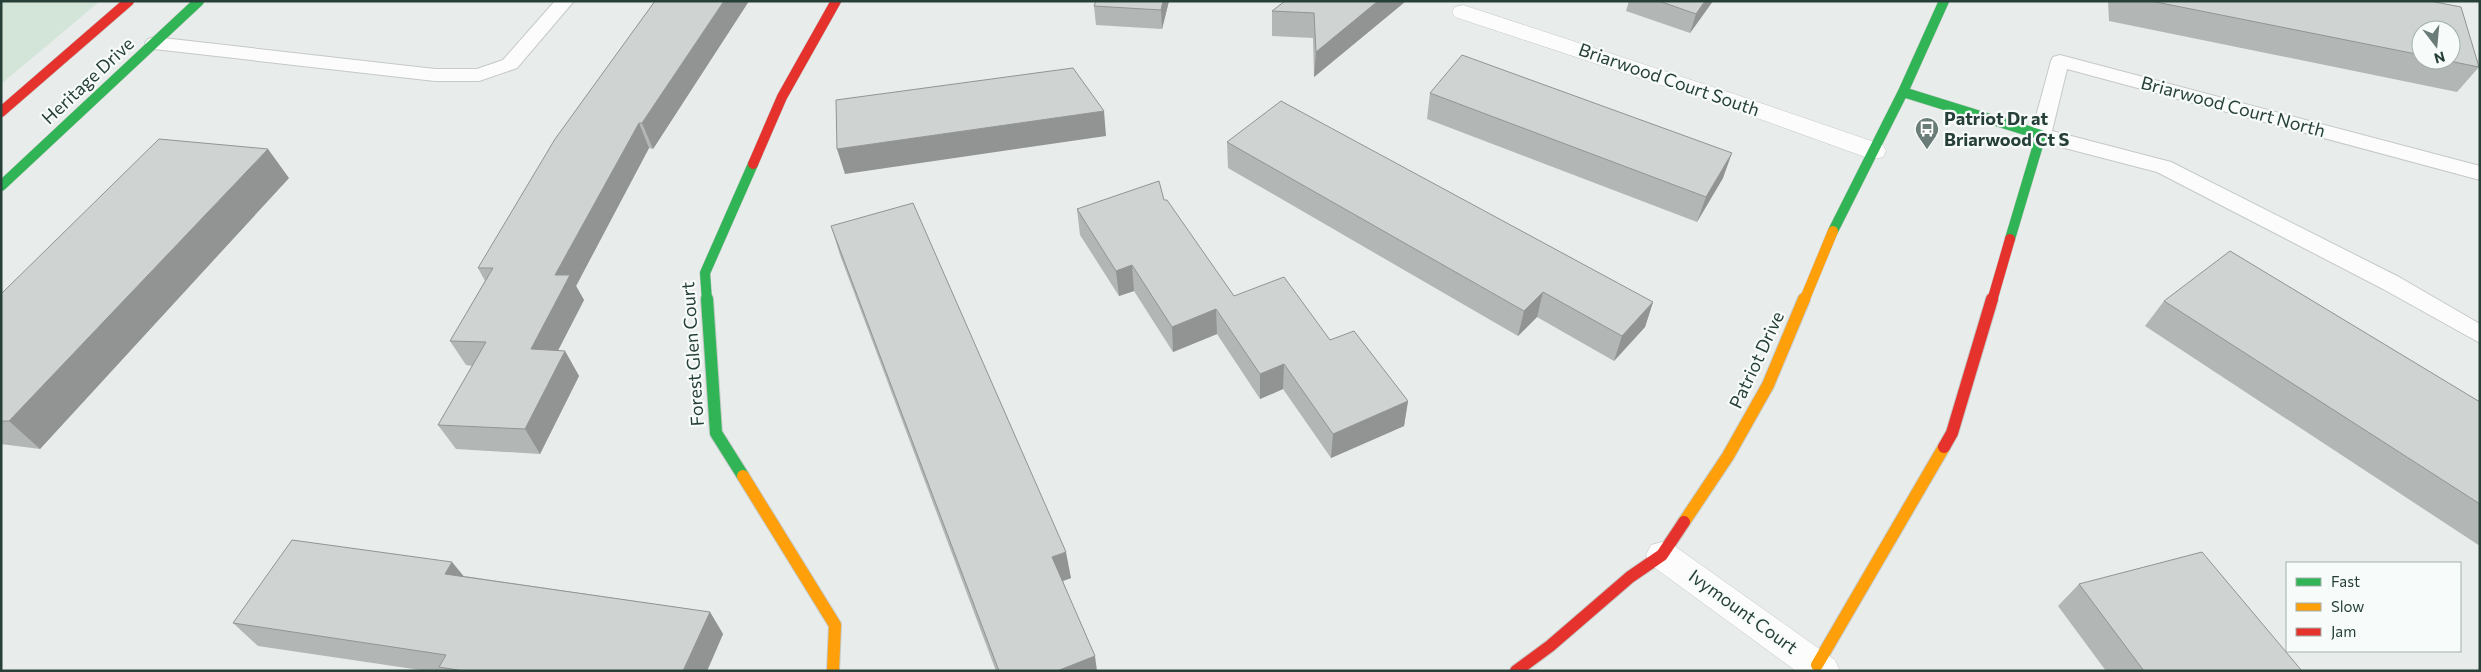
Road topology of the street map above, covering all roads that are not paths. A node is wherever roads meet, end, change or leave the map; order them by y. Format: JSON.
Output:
{"nodes":[{"id":1,"x":129,"y":1,"type":"edge"},
{"id":2,"x":199,"y":1,"type":"edge"},
{"id":3,"x":565,"y":1,"type":"edge"},
{"id":4,"x":836,"y":1,"type":"edge"},
{"id":5,"x":1944,"y":1,"type":"edge"},
{"id":6,"x":1463,"y":12,"type":"dead end"},
{"id":7,"x":154,"y":43,"type":"junction"},
{"id":8,"x":1904,"y":92,"type":"junction"},
{"id":9,"x":1,"y":112,"type":"edge"},
{"id":10,"x":2041,"y":135,"type":"junction"},
{"id":11,"x":1874,"y":151,"type":"junction"},
{"id":12,"x":2480,"y":173,"type":"edge"},
{"id":13,"x":1,"y":186,"type":"edge"},
{"id":14,"x":2480,"y":335,"type":"edge"},
{"id":15,"x":1662,"y":555,"type":"junction"},
{"id":16,"x":1820,"y":668,"type":"edge"},
{"id":17,"x":833,"y":671,"type":"edge"},
{"id":18,"x":1516,"y":671,"type":"edge"}],
"edges":[{"from":1,"to":9,"type":"street","name":"Heritage Drive"},
{"from":2,"to":7,"type":"street","name":"Heritage Drive"},
{"from":3,"to":7,"type":"lane"},
{"from":4,"to":17,"type":"street","name":"Forest Glen Court"},
{"from":5,"to":8,"type":"street","name":"Patriot Drive"},
{"from":6,"to":11,"type":"street","name":"Briarwood Court South"},
{"from":7,"to":13,"type":"street","name":"Heritage Drive"},
{"from":8,"to":10,"type":"street"},
{"from":8,"to":11,"type":"street","name":"Patriot Drive"},
{"from":10,"to":12,"type":"lane","name":"Briarwood Court North"},
{"from":10,"to":14,"type":"lane"},
{"from":10,"to":16,"type":"street"},
{"from":11,"to":15,"type":"street","name":"Patriot Drive"},
{"from":15,"to":16,"type":"street","name":"Ivymount Court"},
{"from":15,"to":18,"type":"street","name":"Patriot Drive"}]}
